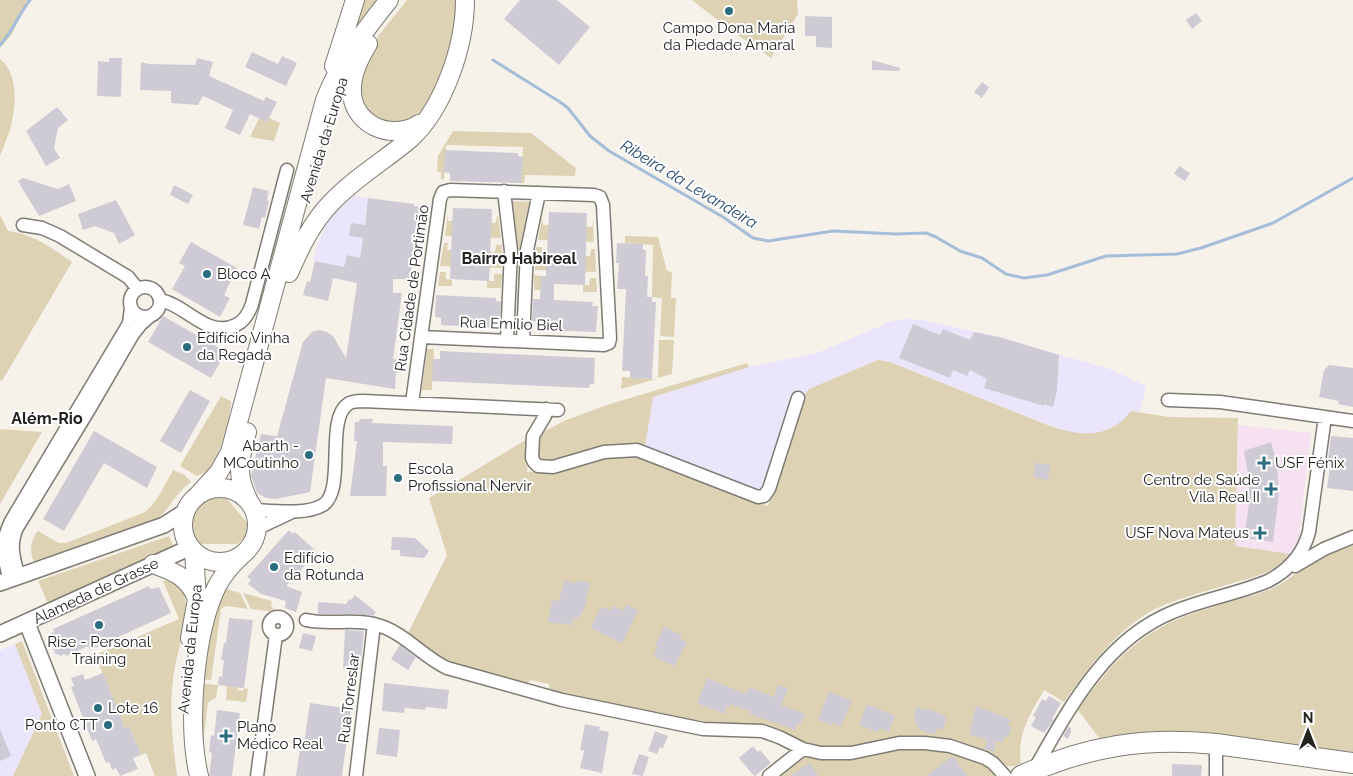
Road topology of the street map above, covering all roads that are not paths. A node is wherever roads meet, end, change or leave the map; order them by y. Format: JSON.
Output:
{"nodes":[{"id":1,"x":355,"y":0,"type":"edge"},
{"id":2,"x":389,"y":0,"type":"edge"},
{"id":3,"x":401,"y":0,"type":"edge"},
{"id":4,"x":465,"y":0,"type":"edge"},
{"id":5,"x":356,"y":45,"type":"junction"},
{"id":6,"x":322,"y":110,"type":"junction"},
{"id":7,"x":432,"y":110,"type":"junction"},
{"id":8,"x":287,"y":170,"type":"dead end"},
{"id":9,"x":504,"y":192,"type":"junction"},
{"id":10,"x":539,"y":193,"type":"junction"},
{"id":11,"x":23,"y":225,"type":"dead end"},
{"id":12,"x":289,"y":273,"type":"junction"},
{"id":13,"x":138,"y":289,"type":"junction"},
{"id":14,"x":160,"y":300,"type":"junction"},
{"id":15,"x":131,"y":308,"type":"junction"},
{"id":16,"x":150,"y":317,"type":"junction"},
{"id":17,"x":421,"y":337,"type":"junction"},
{"id":18,"x":507,"y":340,"type":"junction"},
{"id":19,"x":523,"y":341,"type":"junction"},
{"id":20,"x":600,"y":344,"type":"joint"},
{"id":21,"x":798,"y":398,"type":"dead end"},
{"id":22,"x":1168,"y":400,"type":"dead end"},
{"id":23,"x":412,"y":403,"type":"junction"},
{"id":24,"x":1325,"y":417,"type":"junction"},
{"id":25,"x":1353,"y":421,"type":"edge"},
{"id":26,"x":198,"y":495,"type":"junction"},
{"id":27,"x":251,"y":505,"type":"junction"},
{"id":28,"x":186,"y":511,"type":"junction"},
{"id":29,"x":295,"y":511,"type":"junction"},
{"id":30,"x":258,"y":528,"type":"junction"},
{"id":31,"x":1309,"y":532,"type":"junction"},
{"id":32,"x":1353,"y":536,"type":"edge"},
{"id":33,"x":193,"y":549,"type":"junction"},
{"id":34,"x":1324,"y":549,"type":"junction"},
{"id":35,"x":241,"y":556,"type":"junction"},
{"id":36,"x":153,"y":564,"type":"junction"},
{"id":37,"x":1282,"y":574,"type":"junction"},
{"id":38,"x":10,"y":580,"type":"edge"},
{"id":39,"x":198,"y":599,"type":"junction"},
{"id":40,"x":306,"y":620,"type":"dead end"},
{"id":41,"x":27,"y":623,"type":"junction"},
{"id":42,"x":374,"y":624,"type":"junction"},
{"id":43,"x":0,"y":634,"type":"edge"},
{"id":44,"x":276,"y":635,"type":"dead end"},
{"id":45,"x":1216,"y":744,"type":"junction"},
{"id":46,"x":803,"y":749,"type":"junction"},
{"id":47,"x":1353,"y":763,"type":"edge"},
{"id":48,"x":1028,"y":773,"type":"edge"},
{"id":49,"x":88,"y":776,"type":"edge"},
{"id":50,"x":188,"y":776,"type":"edge"},
{"id":51,"x":199,"y":776,"type":"edge"},
{"id":52,"x":257,"y":776,"type":"edge"},
{"id":53,"x":356,"y":776,"type":"edge"},
{"id":54,"x":769,"y":776,"type":"edge"},
{"id":55,"x":1005,"y":776,"type":"edge"},
{"id":56,"x":1216,"y":776,"type":"edge"}],
"edges":[{"from":1,"to":6,"type":"main road"},
{"from":2,"to":5,"type":"main road"},
{"from":3,"to":7,"type":"main road"},
{"from":4,"to":7,"type":"main road"},
{"from":5,"to":6,"type":"main road","name":"Avenida da Europa"},
{"from":5,"to":12,"type":"main road","name":"Avenida da Europa"},
{"from":6,"to":26,"type":"main road","name":"Avenida da Europa"},
{"from":7,"to":12,"type":"main road"},
{"from":8,"to":14,"type":"street"},
{"from":9,"to":10,"type":"street","name":"Rua Cidade de Portimão"},
{"from":9,"to":17,"type":"street","name":"Rua Cidade de Portimão"},
{"from":9,"to":18,"type":"street"},
{"from":10,"to":19,"type":"street"},
{"from":10,"to":20,"type":"street","name":"Rua Cidade de Portimão"},
{"from":11,"to":13,"type":"street"},
{"from":12,"to":27,"type":"main road","name":"Avenida da Europa"},
{"from":13,"to":14,"type":"street"},
{"from":13,"to":15,"type":"street"},
{"from":14,"to":16,"type":"street"},
{"from":15,"to":16,"type":"street"},
{"from":15,"to":38,"type":"street"},
{"from":16,"to":38,"type":"street"},
{"from":17,"to":18,"type":"street","name":"Rua Emílio Biel"},
{"from":17,"to":23,"type":"street","name":"Rua Cidade de Portimão"},
{"from":18,"to":19,"type":"street","name":"Rua Emílio Biel"},
{"from":19,"to":20,"type":"street","name":"Rua Emílio Biel"},
{"from":21,"to":23,"type":"street"},
{"from":22,"to":24,"type":"street"},
{"from":23,"to":29,"type":"street"},
{"from":24,"to":25,"type":"street"},
{"from":24,"to":31,"type":"street"},
{"from":26,"to":27,"type":"main road"},
{"from":26,"to":28,"type":"main road"},
{"from":27,"to":29,"type":"street"},
{"from":27,"to":30,"type":"main road"},
{"from":28,"to":33,"type":"main road"},
{"from":28,"to":38,"type":"street"},
{"from":29,"to":30,"type":"street"},
{"from":30,"to":35,"type":"main road"},
{"from":31,"to":34,"type":"street"},
{"from":31,"to":37,"type":"street"},
{"from":32,"to":34,"type":"street"},
{"from":33,"to":35,"type":"main road"},
{"from":33,"to":36,"type":"street","name":"Alameda de Grasse"},
{"from":33,"to":39,"type":"main road","name":"Avenida da Europa"},
{"from":34,"to":37,"type":"street"},
{"from":35,"to":51,"type":"main road","name":"Avenida da Europa"},
{"from":36,"to":39,"type":"main road"},
{"from":36,"to":41,"type":"street","name":"Alameda de Grasse"},
{"from":37,"to":48,"type":"street"},
{"from":39,"to":50,"type":"main road","name":"Avenida da Europa"},
{"from":40,"to":42,"type":"street"},
{"from":41,"to":43,"type":"street","name":"Alameda de Grasse"},
{"from":41,"to":49,"type":"street"},
{"from":42,"to":46,"type":"street"},
{"from":42,"to":53,"type":"street","name":"Rua Torreslar"},
{"from":44,"to":52,"type":"street"},
{"from":45,"to":47,"type":"main road"},
{"from":45,"to":48,"type":"main road"},
{"from":45,"to":56,"type":"street"},
{"from":46,"to":54,"type":"street"},
{"from":46,"to":55,"type":"street"}]}
